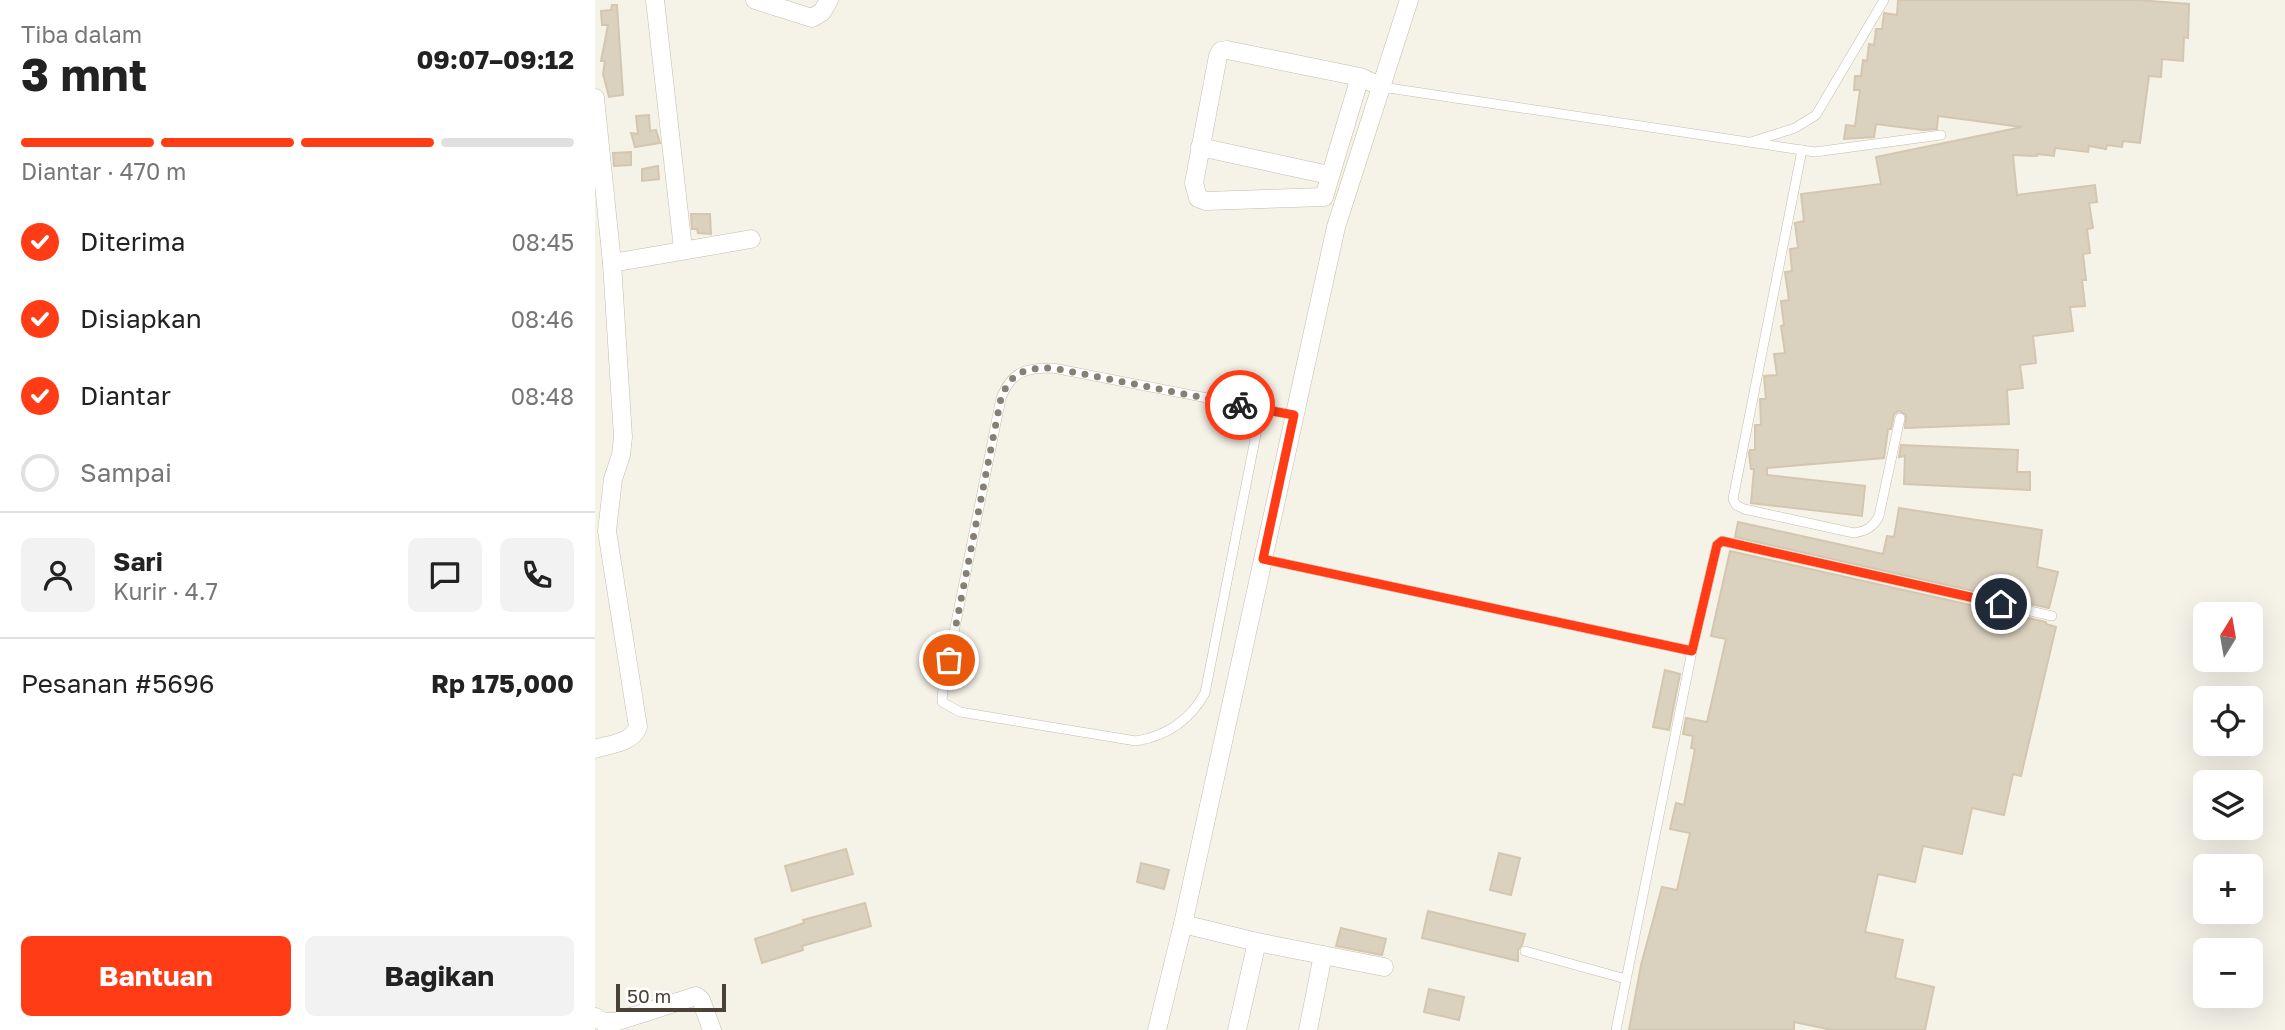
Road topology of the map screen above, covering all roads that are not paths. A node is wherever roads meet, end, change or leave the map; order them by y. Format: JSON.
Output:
{"nodes":[{"id":1,"x":655,"y":0,"type":"edge"},
{"id":2,"x":755,"y":0,"type":"edge"},
{"id":3,"x":829,"y":0,"type":"edge"},
{"id":4,"x":1409,"y":0,"type":"edge"},
{"id":5,"x":1884,"y":0,"type":"edge"},
{"id":6,"x":1360,"y":76,"type":"junction"},
{"id":7,"x":1381,"y":87,"type":"junction"},
{"id":8,"x":595,"y":98,"type":"edge"},
{"id":9,"x":1941,"y":135,"type":"dead end"},
{"id":10,"x":1749,"y":143,"type":"junction"},
{"id":11,"x":1200,"y":147,"type":"junction"},
{"id":12,"x":1802,"y":150,"type":"junction"},
{"id":13,"x":1329,"y":175,"type":"junction"},
{"id":14,"x":751,"y":239,"type":"dead end"},
{"id":15,"x":683,"y":249,"type":"junction"},
{"id":16,"x":612,"y":263,"type":"junction"},
{"id":17,"x":1261,"y":409,"type":"junction"},
{"id":18,"x":1294,"y":415,"type":"junction"},
{"id":19,"x":1900,"y":418,"type":"dead end"},
{"id":20,"x":1263,"y":559,"type":"junction"},
{"id":21,"x":2052,"y":616,"type":"dead end"},
{"id":22,"x":1692,"y":651,"type":"junction"},
{"id":23,"x":595,"y":749,"type":"edge"},
{"id":24,"x":1183,"y":924,"type":"junction"},
{"id":25,"x":1257,"y":942,"type":"junction"},
{"id":26,"x":1525,"y":951,"type":"dead end"},
{"id":27,"x":1323,"y":955,"type":"junction"},
{"id":28,"x":1384,"y":967,"type":"dead end"},
{"id":29,"x":1626,"y":979,"type":"junction"},
{"id":30,"x":595,"y":1017,"type":"edge"},
{"id":31,"x":617,"y":1026,"type":"edge"},
{"id":32,"x":712,"y":1030,"type":"edge"},
{"id":33,"x":1157,"y":1030,"type":"edge"},
{"id":34,"x":1237,"y":1030,"type":"edge"},
{"id":35,"x":1308,"y":1030,"type":"edge"},
{"id":36,"x":1616,"y":1030,"type":"edge"}],
"edges":[{"from":1,"to":15,"type":"street"},
{"from":2,"to":3,"type":"street"},
{"from":4,"to":7,"type":"street"},
{"from":5,"to":10,"type":"lane"},
{"from":6,"to":7,"type":"street"},
{"from":6,"to":11,"type":"street"},
{"from":6,"to":13,"type":"street"},
{"from":7,"to":10,"type":"lane"},
{"from":7,"to":18,"type":"street"},
{"from":8,"to":16,"type":"street"},
{"from":9,"to":12,"type":"lane"},
{"from":10,"to":12,"type":"lane"},
{"from":11,"to":13,"type":"street"},
{"from":11,"to":13,"type":"street"},
{"from":12,"to":19,"type":"lane"},
{"from":14,"to":15,"type":"street"},
{"from":15,"to":16,"type":"street"},
{"from":16,"to":23,"type":"street"},
{"from":17,"to":17,"type":"lane"},
{"from":17,"to":18,"type":"lane"},
{"from":18,"to":20,"type":"street"},
{"from":20,"to":22,"type":"lane"},
{"from":20,"to":24,"type":"street"},
{"from":21,"to":22,"type":"lane"},
{"from":22,"to":29,"type":"lane"},
{"from":24,"to":25,"type":"street"},
{"from":24,"to":33,"type":"street"},
{"from":25,"to":27,"type":"street"},
{"from":25,"to":34,"type":"street"},
{"from":26,"to":29,"type":"lane"},
{"from":27,"to":28,"type":"street"},
{"from":27,"to":35,"type":"street"},
{"from":29,"to":36,"type":"lane"},
{"from":30,"to":31,"type":"street"},
{"from":31,"to":32,"type":"street"}]}
